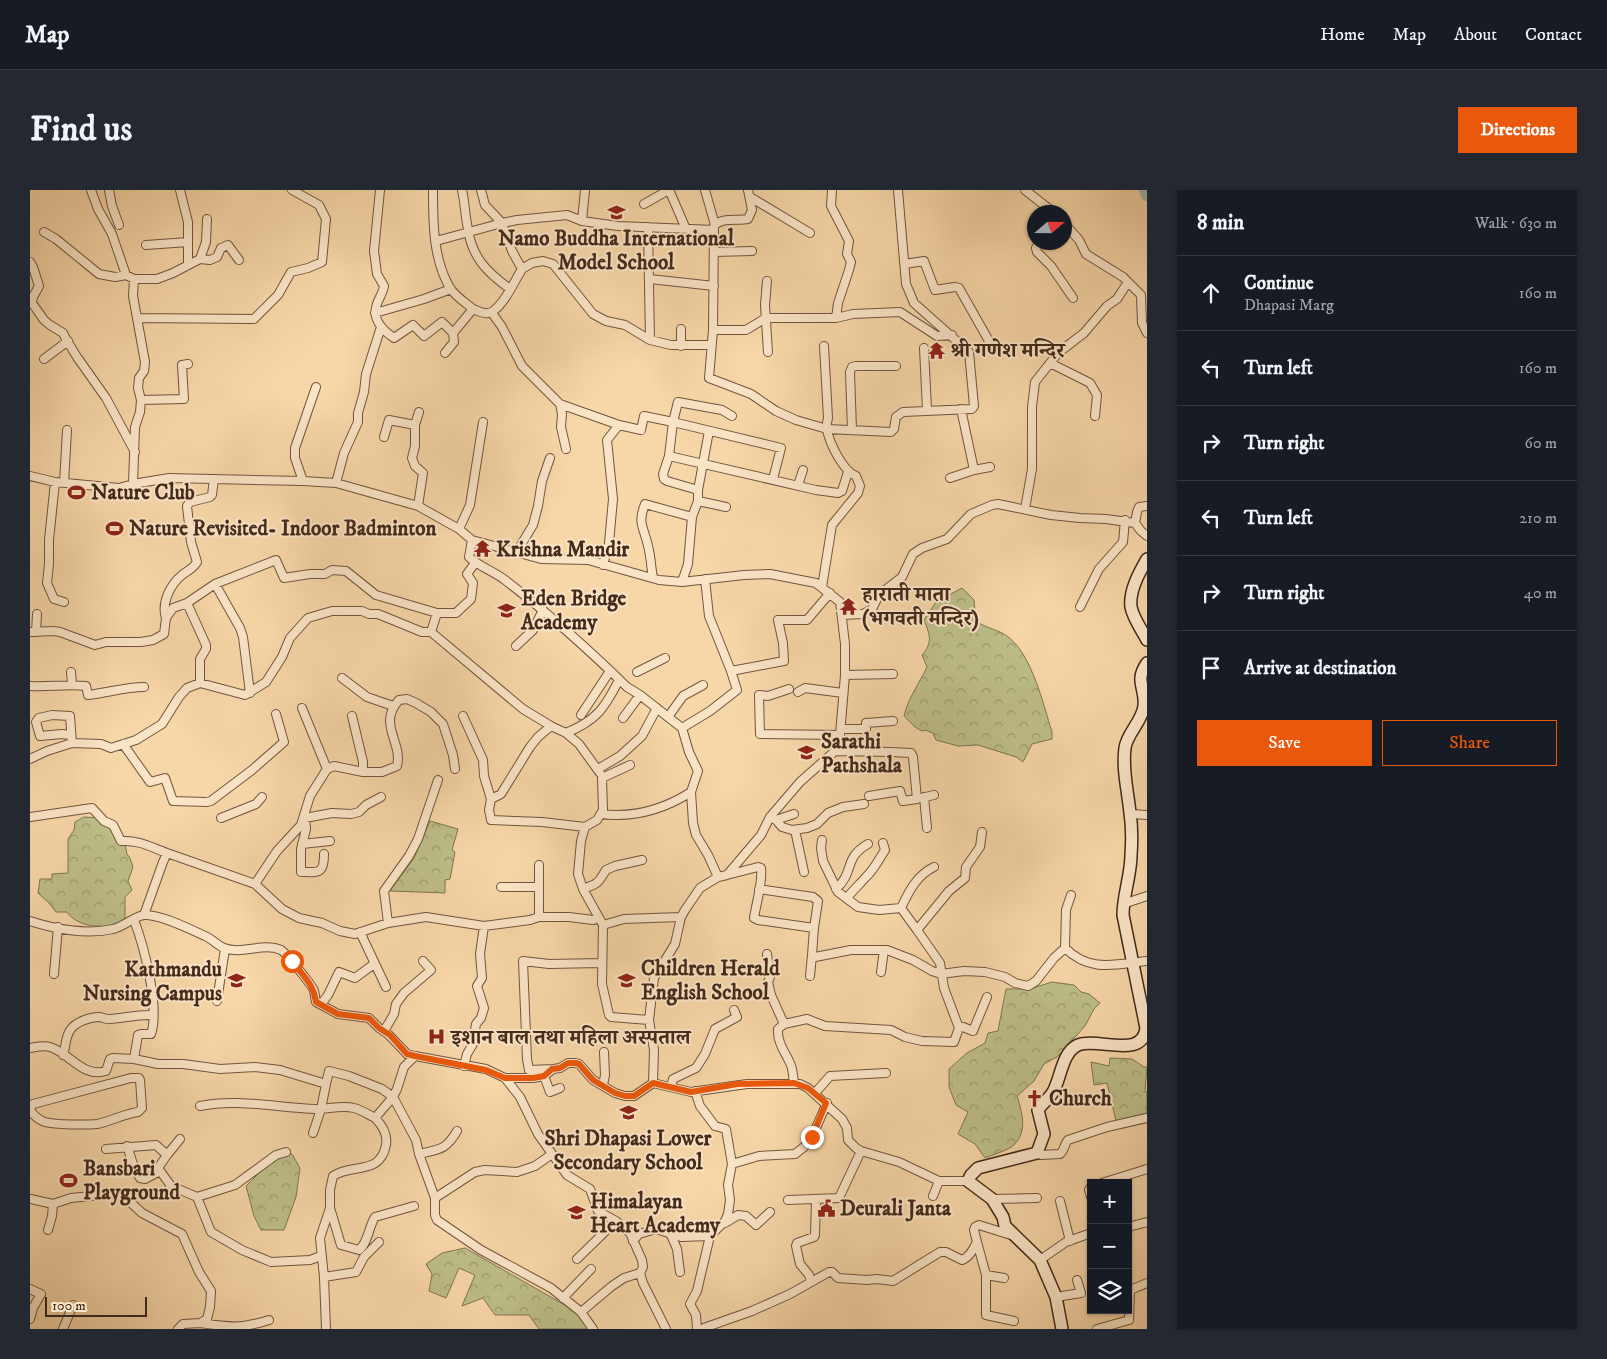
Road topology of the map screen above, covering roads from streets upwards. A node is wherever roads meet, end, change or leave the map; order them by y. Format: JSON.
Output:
{"nodes":[{"id":1,"x":91,"y":190,"type":"edge"},
{"id":2,"x":109,"y":190,"type":"edge"},
{"id":3,"x":180,"y":190,"type":"edge"},
{"id":4,"x":292,"y":190,"type":"edge"},
{"id":5,"x":380,"y":190,"type":"edge"},
{"id":6,"x":434,"y":190,"type":"edge"},
{"id":7,"x":462,"y":190,"type":"edge"},
{"id":8,"x":481,"y":190,"type":"edge"},
{"id":9,"x":586,"y":190,"type":"edge"},
{"id":10,"x":706,"y":190,"type":"edge"},
{"id":11,"x":832,"y":190,"type":"edge"},
{"id":12,"x":898,"y":190,"type":"edge"},
{"id":13,"x":1025,"y":190,"type":"edge"},
{"id":14,"x":749,"y":193,"type":"edge"},
{"id":15,"x":644,"y":204,"type":"dead end"},
{"id":16,"x":1044,"y":205,"type":"edge"},
{"id":17,"x":207,"y":219,"type":"dead end"},
{"id":18,"x":582,"y":221,"type":"junction"},
{"id":19,"x":502,"y":223,"type":"junction"},
{"id":20,"x":119,"y":225,"type":"dead end"},
{"id":21,"x":648,"y":227,"type":"junction"},
{"id":22,"x":714,"y":227,"type":"junction"},
{"id":23,"x":686,"y":228,"type":"junction"},
{"id":24,"x":44,"y":232,"type":"dead end"},
{"id":25,"x":468,"y":232,"type":"junction"},
{"id":26,"x":1072,"y":232,"type":"edge"},
{"id":27,"x":810,"y":233,"type":"dead end"},
{"id":28,"x":436,"y":241,"type":"junction"},
{"id":29,"x":188,"y":242,"type":"junction"},
{"id":30,"x":146,"y":245,"type":"dead end"},
{"id":31,"x":1036,"y":250,"type":"edge"},
{"id":32,"x":752,"y":251,"type":"dead end"},
{"id":33,"x":714,"y":252,"type":"junction"},
{"id":34,"x":200,"y":259,"type":"junction"},
{"id":35,"x":239,"y":260,"type":"dead end"},
{"id":36,"x":30,"y":262,"type":"edge"},
{"id":37,"x":905,"y":264,"type":"junction"},
{"id":38,"x":188,"y":265,"type":"junction"},
{"id":39,"x":522,"y":268,"type":"junction"},
{"id":40,"x":126,"y":275,"type":"junction"},
{"id":41,"x":134,"y":279,"type":"junction"},
{"id":42,"x":650,"y":279,"type":"junction"},
{"id":43,"x":767,"y":281,"type":"dead end"},
{"id":44,"x":1128,"y":282,"type":"junction"},
{"id":45,"x":714,"y":286,"type":"junction"},
{"id":46,"x":451,"y":289,"type":"junction"},
{"id":47,"x":510,"y":289,"type":"junction"},
{"id":48,"x":1073,"y":298,"type":"dead end"},
{"id":49,"x":473,"y":309,"type":"junction"},
{"id":50,"x":375,"y":313,"type":"junction"},
{"id":51,"x":492,"y":313,"type":"junction"},
{"id":52,"x":137,"y":318,"type":"junction"},
{"id":53,"x":766,"y":318,"type":"junction"},
{"id":54,"x":836,"y":318,"type":"junction"},
{"id":55,"x":381,"y":328,"type":"junction"},
{"id":56,"x":681,"y":329,"type":"dead end"},
{"id":57,"x":713,"y":330,"type":"junction"},
{"id":58,"x":453,"y":333,"type":"junction"},
{"id":59,"x":1147,"y":333,"type":"edge"},
{"id":60,"x":952,"y":336,"type":"junction"},
{"id":61,"x":650,"y":340,"type":"junction"},
{"id":62,"x":68,"y":341,"type":"junction"},
{"id":63,"x":989,"y":341,"type":"dead end"},
{"id":64,"x":712,"y":345,"type":"junction"},
{"id":65,"x":681,"y":346,"type":"junction"},
{"id":66,"x":824,"y":346,"type":"dead end"},
{"id":67,"x":924,"y":348,"type":"dead end"},
{"id":68,"x":768,"y":352,"type":"dead end"},
{"id":69,"x":445,"y":354,"type":"dead end"},
{"id":70,"x":44,"y":359,"type":"dead end"},
{"id":71,"x":1050,"y":363,"type":"junction"},
{"id":72,"x":188,"y":364,"type":"dead end"},
{"id":73,"x":896,"y":366,"type":"dead end"},
{"id":74,"x":316,"y":387,"type":"dead end"},
{"id":75,"x":141,"y":400,"type":"junction"},
{"id":76,"x":560,"y":404,"type":"junction"},
{"id":77,"x":961,"y":409,"type":"junction"},
{"id":78,"x":927,"y":410,"type":"junction"},
{"id":79,"x":419,"y":412,"type":"dead end"},
{"id":80,"x":732,"y":416,"type":"dead end"},
{"id":81,"x":1095,"y":416,"type":"dead end"},
{"id":82,"x":483,"y":422,"type":"dead end"},
{"id":83,"x":674,"y":422,"type":"junction"},
{"id":84,"x":618,"y":425,"type":"junction"},
{"id":85,"x":415,"y":426,"type":"junction"},
{"id":86,"x":826,"y":429,"type":"junction"},
{"id":87,"x":66,"y":430,"type":"dead end"},
{"id":88,"x":852,"y":430,"type":"junction"},
{"id":89,"x":709,"y":431,"type":"junction"},
{"id":90,"x":384,"y":437,"type":"dead end"},
{"id":91,"x":566,"y":449,"type":"dead end"},
{"id":92,"x":135,"y":452,"type":"junction"},
{"id":93,"x":669,"y":456,"type":"junction"},
{"id":94,"x":550,"y":458,"type":"dead end"},
{"id":95,"x":703,"y":464,"type":"junction"},
{"id":96,"x":990,"y":467,"type":"dead end"},
{"id":97,"x":803,"y":470,"type":"dead end"},
{"id":98,"x":974,"y":470,"type":"junction"},
{"id":99,"x":848,"y":472,"type":"junction"},
{"id":100,"x":30,"y":476,"type":"edge"},
{"id":101,"x":950,"y":478,"type":"dead end"},
{"id":102,"x":214,"y":479,"type":"junction"},
{"id":103,"x":773,"y":479,"type":"junction"},
{"id":104,"x":303,"y":481,"type":"junction"},
{"id":105,"x":54,"y":482,"type":"junction"},
{"id":106,"x":64,"y":483,"type":"junction"},
{"id":107,"x":336,"y":483,"type":"junction"},
{"id":108,"x":133,"y":484,"type":"junction"},
{"id":109,"x":798,"y":485,"type":"junction"},
{"id":110,"x":698,"y":490,"type":"junction"},
{"id":111,"x":698,"y":501,"type":"junction"},
{"id":112,"x":418,"y":506,"type":"junction"},
{"id":113,"x":1147,"y":506,"type":"edge"},
{"id":114,"x":726,"y":507,"type":"dead end"},
{"id":115,"x":1025,"y":509,"type":"junction"},
{"id":116,"x":692,"y":517,"type":"junction"},
{"id":117,"x":1125,"y":520,"type":"junction"},
{"id":118,"x":1135,"y":523,"type":"junction"},
{"id":119,"x":459,"y":529,"type":"junction"},
{"id":120,"x":1147,"y":536,"type":"edge"},
{"id":121,"x":472,"y":540,"type":"junction"},
{"id":122,"x":516,"y":553,"type":"junction"},
{"id":123,"x":1147,"y":559,"type":"edge"},
{"id":124,"x":475,"y":563,"type":"junction"},
{"id":125,"x":604,"y":565,"type":"junction"},
{"id":126,"x":1147,"y":573,"type":"edge"},
{"id":127,"x":653,"y":578,"type":"junction"},
{"id":128,"x":705,"y":579,"type":"junction"},
{"id":129,"x":682,"y":582,"type":"junction"},
{"id":130,"x":1136,"y":582,"type":"junction"},
{"id":131,"x":215,"y":584,"type":"junction"},
{"id":132,"x":822,"y":587,"type":"junction"},
{"id":133,"x":830,"y":593,"type":"junction"},
{"id":134,"x":64,"y":602,"type":"dead end"},
{"id":135,"x":187,"y":603,"type":"junction"},
{"id":136,"x":1080,"y":607,"type":"dead end"},
{"id":137,"x":542,"y":610,"type":"junction"},
{"id":138,"x":437,"y":613,"type":"junction"},
{"id":139,"x":37,"y":614,"type":"dead end"},
{"id":140,"x":843,"y":615,"type":"junction"},
{"id":141,"x":166,"y":618,"type":"junction"},
{"id":142,"x":33,"y":632,"type":"edge"},
{"id":143,"x":431,"y":632,"type":"junction"},
{"id":144,"x":1147,"y":640,"type":"edge"},
{"id":145,"x":516,"y":646,"type":"dead end"},
{"id":146,"x":665,"y":658,"type":"dead end"},
{"id":147,"x":1147,"y":663,"type":"edge"},
{"id":148,"x":610,"y":671,"type":"junction"},
{"id":149,"x":731,"y":671,"type":"junction"},
{"id":150,"x":72,"y":672,"type":"dead end"},
{"id":151,"x":637,"y":672,"type":"dead end"},
{"id":152,"x":893,"y":674,"type":"dead end"},
{"id":153,"x":845,"y":675,"type":"junction"},
{"id":154,"x":342,"y":678,"type":"dead end"},
{"id":155,"x":619,"y":680,"type":"junction"},
{"id":156,"x":200,"y":683,"type":"junction"},
{"id":157,"x":72,"y":684,"type":"junction"},
{"id":158,"x":703,"y":685,"type":"dead end"},
{"id":159,"x":30,"y":686,"type":"edge"},
{"id":160,"x":144,"y":687,"type":"dead end"},
{"id":161,"x":789,"y":689,"type":"dead end"},
{"id":162,"x":798,"y":692,"type":"dead end"},
{"id":163,"x":250,"y":693,"type":"junction"},
{"id":164,"x":842,"y":693,"type":"junction"},
{"id":165,"x":640,"y":695,"type":"junction"},
{"id":166,"x":393,"y":706,"type":"junction"},
{"id":167,"x":302,"y":708,"type":"dead end"},
{"id":168,"x":657,"y":708,"type":"junction"},
{"id":169,"x":276,"y":714,"type":"dead end"},
{"id":170,"x":581,"y":715,"type":"dead end"},
{"id":171,"x":352,"y":716,"type":"dead end"},
{"id":172,"x":464,"y":716,"type":"dead end"},
{"id":173,"x":668,"y":717,"type":"junction"},
{"id":174,"x":623,"y":718,"type":"dead end"},
{"id":175,"x":893,"y":721,"type":"dead end"},
{"id":176,"x":551,"y":726,"type":"junction"},
{"id":177,"x":682,"y":728,"type":"junction"},
{"id":178,"x":840,"y":732,"type":"junction"},
{"id":179,"x":566,"y":733,"type":"junction"},
{"id":180,"x":72,"y":735,"type":"junction"},
{"id":181,"x":72,"y":743,"type":"junction"},
{"id":182,"x":123,"y":744,"type":"junction"},
{"id":183,"x":835,"y":751,"type":"junction"},
{"id":184,"x":30,"y":758,"type":"edge"},
{"id":185,"x":630,"y":765,"type":"dead end"},
{"id":186,"x":327,"y":769,"type":"junction"},
{"id":187,"x":455,"y":769,"type":"dead end"},
{"id":188,"x":598,"y":770,"type":"junction"},
{"id":189,"x":362,"y":772,"type":"junction"},
{"id":190,"x":602,"y":778,"type":"junction"},
{"id":191,"x":438,"y":780,"type":"dead end"},
{"id":192,"x":691,"y":792,"type":"junction"},
{"id":193,"x":934,"y":795,"type":"dead end"},
{"id":194,"x":869,"y":796,"type":"dead end"},
{"id":195,"x":262,"y":797,"type":"dead end"},
{"id":196,"x":382,"y":797,"type":"dead end"},
{"id":197,"x":920,"y":798,"type":"junction"},
{"id":198,"x":490,"y":799,"type":"junction"},
{"id":199,"x":864,"y":804,"type":"dead end"},
{"id":200,"x":601,"y":814,"type":"junction"},
{"id":201,"x":794,"y":814,"type":"dead end"},
{"id":202,"x":1131,"y":814,"type":"junction"},
{"id":203,"x":1147,"y":814,"type":"edge"},
{"id":204,"x":30,"y":817,"type":"edge"},
{"id":205,"x":220,"y":818,"type":"dead end"},
{"id":206,"x":304,"y":818,"type":"junction"},
{"id":207,"x":773,"y":819,"type":"junction"},
{"id":208,"x":585,"y":827,"type":"junction"},
{"id":209,"x":927,"y":828,"type":"dead end"},
{"id":210,"x":795,"y":830,"type":"junction"},
{"id":211,"x":982,"y":832,"type":"dead end"},
{"id":212,"x":822,"y":840,"type":"dead end"},
{"id":213,"x":330,"y":841,"type":"dead end"},
{"id":214,"x":883,"y":843,"type":"dead end"},
{"id":215,"x":302,"y":844,"type":"junction"},
{"id":216,"x":868,"y":844,"type":"dead end"},
{"id":217,"x":167,"y":853,"type":"junction"},
{"id":218,"x":324,"y":854,"type":"dead end"},
{"id":219,"x":642,"y":860,"type":"dead end"},
{"id":220,"x":539,"y":865,"type":"dead end"},
{"id":221,"x":934,"y":866,"type":"dead end"},
{"id":222,"x":804,"y":872,"type":"dead end"},
{"id":223,"x":727,"y":875,"type":"junction"},
{"id":224,"x":718,"y":877,"type":"junction"},
{"id":225,"x":255,"y":884,"type":"junction"},
{"id":226,"x":501,"y":887,"type":"dead end"},
{"id":227,"x":538,"y":887,"type":"junction"},
{"id":228,"x":759,"y":888,"type":"junction"},
{"id":229,"x":583,"y":889,"type":"junction"},
{"id":230,"x":836,"y":889,"type":"junction"},
{"id":231,"x":1071,"y":895,"type":"dead end"},
{"id":232,"x":1147,"y":896,"type":"edge"},
{"id":233,"x":847,"y":898,"type":"junction"},
{"id":234,"x":1123,"y":904,"type":"junction"},
{"id":235,"x":901,"y":908,"type":"junction"},
{"id":236,"x":144,"y":915,"type":"junction"},
{"id":237,"x":539,"y":917,"type":"junction"},
{"id":238,"x":681,"y":917,"type":"junction"},
{"id":239,"x":134,"y":920,"type":"junction"},
{"id":240,"x":30,"y":921,"type":"edge"},
{"id":241,"x":388,"y":922,"type":"junction"},
{"id":242,"x":601,"y":922,"type":"junction"},
{"id":243,"x":484,"y":926,"type":"junction"},
{"id":244,"x":58,"y":927,"type":"junction"},
{"id":245,"x":814,"y":928,"type":"junction"},
{"id":246,"x":917,"y":930,"type":"junction"},
{"id":247,"x":360,"y":932,"type":"junction"},
{"id":248,"x":1065,"y":948,"type":"junction"},
{"id":249,"x":225,"y":949,"type":"junction"},
{"id":250,"x":884,"y":950,"type":"junction"},
{"id":251,"x":767,"y":954,"type":"dead end"},
{"id":252,"x":812,"y":955,"type":"junction"},
{"id":253,"x":423,"y":961,"type":"dead end"},
{"id":254,"x":1147,"y":961,"type":"edge"},
{"id":255,"x":1132,"y":962,"type":"junction"},
{"id":256,"x":601,"y":963,"type":"junction"},
{"id":257,"x":374,"y":964,"type":"junction"},
{"id":258,"x":881,"y":972,"type":"dead end"},
{"id":259,"x":54,"y":974,"type":"dead end"},
{"id":260,"x":941,"y":974,"type":"junction"},
{"id":261,"x":810,"y":976,"type":"dead end"},
{"id":262,"x":386,"y":987,"type":"dead end"},
{"id":263,"x":987,"y":997,"type":"dead end"},
{"id":264,"x":217,"y":1001,"type":"dead end"},
{"id":265,"x":321,"y":1004,"type":"junction"},
{"id":266,"x":734,"y":1010,"type":"dead end"},
{"id":267,"x":153,"y":1014,"type":"junction"},
{"id":268,"x":649,"y":1020,"type":"junction"},
{"id":269,"x":784,"y":1024,"type":"junction"},
{"id":270,"x":959,"y":1028,"type":"junction"},
{"id":271,"x":1146,"y":1030,"type":"edge"},
{"id":272,"x":384,"y":1031,"type":"junction"},
{"id":273,"x":30,"y":1048,"type":"edge"},
{"id":274,"x":604,"y":1052,"type":"dead end"},
{"id":275,"x":62,"y":1055,"type":"junction"},
{"id":276,"x":415,"y":1056,"type":"junction"},
{"id":277,"x":134,"y":1060,"type":"junction"},
{"id":278,"x":464,"y":1066,"type":"junction"},
{"id":279,"x":552,"y":1069,"type":"junction"},
{"id":280,"x":106,"y":1071,"type":"junction"},
{"id":281,"x":886,"y":1073,"type":"dead end"},
{"id":282,"x":544,"y":1076,"type":"junction"},
{"id":283,"x":505,"y":1078,"type":"junction"},
{"id":284,"x":653,"y":1083,"type":"junction"},
{"id":285,"x":794,"y":1083,"type":"junction"},
{"id":286,"x":108,"y":1084,"type":"junction"},
{"id":287,"x":326,"y":1084,"type":"junction"},
{"id":288,"x":603,"y":1085,"type":"junction"},
{"id":289,"x":670,"y":1086,"type":"junction"},
{"id":290,"x":560,"y":1088,"type":"dead end"},
{"id":291,"x":695,"y":1092,"type":"junction"},
{"id":292,"x":815,"y":1093,"type":"junction"},
{"id":293,"x":393,"y":1097,"type":"junction"},
{"id":294,"x":826,"y":1103,"type":"junction"},
{"id":295,"x":200,"y":1106,"type":"dead end"},
{"id":296,"x":321,"y":1109,"type":"junction"},
{"id":297,"x":30,"y":1110,"type":"edge"},
{"id":298,"x":375,"y":1118,"type":"junction"},
{"id":299,"x":1147,"y":1118,"type":"edge"},
{"id":300,"x":457,"y":1131,"type":"dead end"},
{"id":301,"x":313,"y":1133,"type":"dead end"},
{"id":302,"x":180,"y":1140,"type":"dead end"},
{"id":303,"x":127,"y":1146,"type":"junction"},
{"id":304,"x":106,"y":1149,"type":"dead end"},
{"id":305,"x":862,"y":1151,"type":"junction"},
{"id":306,"x":286,"y":1152,"type":"dead end"},
{"id":307,"x":1037,"y":1153,"type":"junction"},
{"id":308,"x":166,"y":1154,"type":"junction"},
{"id":309,"x":419,"y":1154,"type":"junction"},
{"id":310,"x":552,"y":1154,"type":"junction"},
{"id":311,"x":732,"y":1164,"type":"junction"},
{"id":312,"x":1147,"y":1169,"type":"edge"},
{"id":313,"x":160,"y":1171,"type":"junction"},
{"id":314,"x":1115,"y":1179,"type":"edge"},
{"id":315,"x":939,"y":1181,"type":"junction"},
{"id":316,"x":968,"y":1181,"type":"junction"},
{"id":317,"x":933,"y":1196,"type":"dead end"},
{"id":318,"x":197,"y":1197,"type":"junction"},
{"id":319,"x":435,"y":1198,"type":"junction"},
{"id":320,"x":1037,"y":1198,"type":"dead end"},
{"id":321,"x":30,"y":1199,"type":"edge"},
{"id":322,"x":992,"y":1199,"type":"junction"},
{"id":323,"x":788,"y":1200,"type":"dead end"},
{"id":324,"x":816,"y":1200,"type":"junction"},
{"id":325,"x":1060,"y":1201,"type":"dead end"},
{"id":326,"x":53,"y":1204,"type":"junction"},
{"id":327,"x":414,"y":1206,"type":"dead end"},
{"id":328,"x":330,"y":1208,"type":"junction"},
{"id":329,"x":770,"y":1212,"type":"dead end"},
{"id":330,"x":616,"y":1220,"type":"junction"},
{"id":331,"x":1147,"y":1222,"type":"edge"},
{"id":332,"x":1132,"y":1226,"type":"edge"},
{"id":333,"x":717,"y":1229,"type":"junction"},
{"id":334,"x":48,"y":1230,"type":"dead end"},
{"id":335,"x":671,"y":1235,"type":"junction"},
{"id":336,"x":1087,"y":1235,"type":"edge"},
{"id":337,"x":710,"y":1236,"type":"junction"},
{"id":338,"x":1015,"y":1236,"type":"junction"},
{"id":339,"x":633,"y":1241,"type":"junction"},
{"id":340,"x":1070,"y":1241,"type":"junction"},
{"id":341,"x":379,"y":1242,"type":"dead end"},
{"id":342,"x":977,"y":1242,"type":"junction"},
{"id":343,"x":321,"y":1256,"type":"junction"},
{"id":344,"x":577,"y":1258,"type":"dead end"},
{"id":345,"x":1040,"y":1260,"type":"junction"},
{"id":346,"x":591,"y":1269,"type":"dead end"},
{"id":347,"x":680,"y":1272,"type":"dead end"},
{"id":348,"x":640,"y":1273,"type":"junction"},
{"id":349,"x":986,"y":1275,"type":"junction"},
{"id":350,"x":324,"y":1277,"type":"junction"},
{"id":351,"x":1004,"y":1278,"type":"dead end"},
{"id":352,"x":1077,"y":1280,"type":"dead end"},
{"id":353,"x":811,"y":1281,"type":"junction"},
{"id":354,"x":1147,"y":1283,"type":"edge"},
{"id":355,"x":30,"y":1288,"type":"edge"},
{"id":356,"x":563,"y":1298,"type":"junction"},
{"id":357,"x":1056,"y":1298,"type":"junction"},
{"id":358,"x":73,"y":1305,"type":"dead end"},
{"id":359,"x":581,"y":1312,"type":"junction"},
{"id":360,"x":30,"y":1319,"type":"edge"},
{"id":361,"x":269,"y":1320,"type":"dead end"},
{"id":362,"x":1014,"y":1321,"type":"dead end"},
{"id":363,"x":200,"y":1324,"type":"junction"},
{"id":364,"x":64,"y":1329,"type":"edge"},
{"id":365,"x":178,"y":1329,"type":"edge"},
{"id":366,"x":326,"y":1329,"type":"edge"},
{"id":367,"x":593,"y":1329,"type":"edge"},
{"id":368,"x":666,"y":1329,"type":"edge"},
{"id":369,"x":699,"y":1329,"type":"edge"},
{"id":370,"x":1062,"y":1329,"type":"edge"},
{"id":371,"x":1097,"y":1329,"type":"edge"}],
"edges":[{"from":1,"to":40,"type":"street"},
{"from":2,"to":20,"type":"street"},
{"from":3,"to":29,"type":"street"},
{"from":4,"to":52,"type":"street"},
{"from":5,"to":50,"type":"street"},
{"from":6,"to":28,"type":"street"},
{"from":7,"to":25,"type":"street"},
{"from":8,"to":19,"type":"street"},
{"from":9,"to":18,"type":"street"},
{"from":10,"to":22,"type":"street"},
{"from":11,"to":54,"type":"street"},
{"from":12,"to":37,"type":"street"},
{"from":13,"to":16,"type":"street"},
{"from":14,"to":22,"type":"street"},
{"from":14,"to":27,"type":"street"},
{"from":15,"to":23,"type":"street"},
{"from":17,"to":34,"type":"street"},
{"from":18,"to":19,"type":"street"},
{"from":18,"to":21,"type":"street"},
{"from":19,"to":25,"type":"street"},
{"from":19,"to":39,"type":"street"},
{"from":21,"to":23,"type":"street"},
{"from":21,"to":42,"type":"street"},
{"from":22,"to":23,"type":"street"},
{"from":22,"to":33,"type":"street"},
{"from":24,"to":40,"type":"street"},
{"from":25,"to":28,"type":"street"},
{"from":25,"to":47,"type":"street"},
{"from":26,"to":44,"type":"street"},
{"from":28,"to":46,"type":"street"},
{"from":29,"to":30,"type":"street"},
{"from":29,"to":38,"type":"street"},
{"from":31,"to":48,"type":"street"},
{"from":32,"to":33,"type":"street"},
{"from":33,"to":45,"type":"street"},
{"from":34,"to":35,"type":"street"},
{"from":34,"to":38,"type":"street"},
{"from":36,"to":62,"type":"street"},
{"from":37,"to":60,"type":"street"},
{"from":37,"to":63,"type":"street"},
{"from":38,"to":41,"type":"street"},
{"from":39,"to":47,"type":"street"},
{"from":39,"to":61,"type":"street"},
{"from":40,"to":41,"type":"street"},
{"from":41,"to":52,"type":"street"},
{"from":42,"to":45,"type":"street"},
{"from":42,"to":61,"type":"street"},
{"from":43,"to":53,"type":"street"},
{"from":44,"to":59,"type":"street"},
{"from":44,"to":71,"type":"street"},
{"from":45,"to":57,"type":"street"},
{"from":46,"to":49,"type":"street"},
{"from":46,"to":50,"type":"street"},
{"from":47,"to":51,"type":"street"},
{"from":49,"to":51,"type":"street"},
{"from":49,"to":58,"type":"street"},
{"from":50,"to":55,"type":"street"},
{"from":51,"to":76,"type":"street"},
{"from":52,"to":75,"type":"street"},
{"from":53,"to":54,"type":"street"},
{"from":53,"to":57,"type":"street"},
{"from":53,"to":68,"type":"street"},
{"from":54,"to":60,"type":"street"},
{"from":55,"to":58,"type":"street"},
{"from":55,"to":107,"type":"street"},
{"from":56,"to":65,"type":"street"},
{"from":57,"to":64,"type":"street"},
{"from":58,"to":69,"type":"street"},
{"from":60,"to":77,"type":"street"},
{"from":61,"to":65,"type":"street"},
{"from":62,"to":70,"type":"street"},
{"from":62,"to":92,"type":"street"},
{"from":64,"to":65,"type":"street"},
{"from":64,"to":86,"type":"street"},
{"from":66,"to":86,"type":"street"},
{"from":67,"to":78,"type":"street"},
{"from":71,"to":81,"type":"street"},
{"from":71,"to":115,"type":"street"},
{"from":72,"to":75,"type":"street"},
{"from":73,"to":88,"type":"street"},
{"from":74,"to":104,"type":"street"},
{"from":75,"to":92,"type":"street"},
{"from":76,"to":84,"type":"street"},
{"from":76,"to":91,"type":"street"},
{"from":77,"to":78,"type":"street"},
{"from":77,"to":98,"type":"street"},
{"from":78,"to":88,"type":"street"},
{"from":79,"to":85,"type":"street"},
{"from":80,"to":83,"type":"street"},
{"from":82,"to":119,"type":"street"},
{"from":83,"to":84,"type":"street"},
{"from":83,"to":89,"type":"street"},
{"from":83,"to":93,"type":"street"},
{"from":84,"to":125,"type":"street"},
{"from":85,"to":90,"type":"street"},
{"from":85,"to":112,"type":"street"},
{"from":86,"to":88,"type":"street"},
{"from":86,"to":99,"type":"street"},
{"from":87,"to":106,"type":"street"},
{"from":89,"to":95,"type":"street"},
{"from":89,"to":103,"type":"street"},
{"from":92,"to":108,"type":"street"},
{"from":93,"to":95,"type":"street"},
{"from":93,"to":110,"type":"street"},
{"from":94,"to":122,"type":"street"},
{"from":95,"to":103,"type":"street"},
{"from":95,"to":110,"type":"street"},
{"from":96,"to":98,"type":"street"},
{"from":97,"to":109,"type":"street"},
{"from":98,"to":101,"type":"street"},
{"from":99,"to":109,"type":"street"},
{"from":99,"to":132,"type":"street"},
{"from":100,"to":105,"type":"street"},
{"from":102,"to":104,"type":"street"},
{"from":102,"to":108,"type":"street"},
{"from":102,"to":141,"type":"street"},
{"from":103,"to":109,"type":"street"},
{"from":104,"to":107,"type":"street"},
{"from":105,"to":106,"type":"street"},
{"from":105,"to":134,"type":"street"},
{"from":106,"to":108,"type":"street"},
{"from":107,"to":112,"type":"street"},
{"from":110,"to":111,"type":"street"},
{"from":111,"to":114,"type":"street"},
{"from":111,"to":116,"type":"street"},
{"from":112,"to":119,"type":"street"},
{"from":113,"to":118,"type":"street"},
{"from":115,"to":117,"type":"street"},
{"from":115,"to":140,"type":"street"},
{"from":116,"to":127,"type":"street"},
{"from":116,"to":129,"type":"street"},
{"from":117,"to":118,"type":"street"},
{"from":117,"to":136,"type":"street"},
{"from":118,"to":120,"type":"street"},
{"from":119,"to":121,"type":"street"},
{"from":121,"to":122,"type":"street"},
{"from":121,"to":124,"type":"street"},
{"from":122,"to":125,"type":"street"},
{"from":123,"to":130,"type":"street"},
{"from":124,"to":137,"type":"street"},
{"from":124,"to":138,"type":"street"},
{"from":125,"to":127,"type":"street"},
{"from":126,"to":130,"type":"street"},
{"from":127,"to":129,"type":"street"},
{"from":128,"to":129,"type":"street"},
{"from":128,"to":132,"type":"street"},
{"from":128,"to":149,"type":"street"},
{"from":130,"to":144,"type":"street"},
{"from":131,"to":135,"type":"street"},
{"from":131,"to":138,"type":"street"},
{"from":131,"to":163,"type":"street"},
{"from":132,"to":133,"type":"street"},
{"from":133,"to":140,"type":"street"},
{"from":133,"to":149,"type":"street"},
{"from":135,"to":141,"type":"street"},
{"from":135,"to":156,"type":"street"},
{"from":137,"to":145,"type":"street"},
{"from":137,"to":148,"type":"street"},
{"from":138,"to":143,"type":"street"},
{"from":139,"to":142,"type":"street"},
{"from":140,"to":153,"type":"street"},
{"from":141,"to":142,"type":"street"},
{"from":143,"to":163,"type":"street"},
{"from":143,"to":176,"type":"street"},
{"from":146,"to":151,"type":"street"},
{"from":147,"to":202,"type":"street"},
{"from":148,"to":155,"type":"street"},
{"from":148,"to":170,"type":"street"},
{"from":149,"to":177,"type":"street"},
{"from":150,"to":157,"type":"street"},
{"from":152,"to":153,"type":"street"},
{"from":153,"to":164,"type":"street"},
{"from":154,"to":166,"type":"street"},
{"from":155,"to":165,"type":"street"},
{"from":155,"to":179,"type":"street"},
{"from":156,"to":163,"type":"street"},
{"from":156,"to":182,"type":"street"},
{"from":157,"to":159,"type":"street"},
{"from":157,"to":160,"type":"street"},
{"from":158,"to":173,"type":"street"},
{"from":161,"to":178,"type":"street"},
{"from":162,"to":164,"type":"street"},
{"from":164,"to":178,"type":"street"},
{"from":165,"to":168,"type":"street"},
{"from":165,"to":174,"type":"street"},
{"from":166,"to":187,"type":"street"},
{"from":166,"to":189,"type":"street"},
{"from":167,"to":186,"type":"street"},
{"from":168,"to":173,"type":"street"},
{"from":168,"to":188,"type":"street"},
{"from":169,"to":182,"type":"street"},
{"from":171,"to":189,"type":"street"},
{"from":172,"to":198,"type":"street"},
{"from":173,"to":177,"type":"street"},
{"from":175,"to":178,"type":"street"},
{"from":176,"to":179,"type":"street"},
{"from":176,"to":198,"type":"street"},
{"from":177,"to":192,"type":"street"},
{"from":178,"to":183,"type":"street"},
{"from":179,"to":188,"type":"street"},
{"from":180,"to":180,"type":"street"},
{"from":180,"to":181,"type":"street"},
{"from":181,"to":182,"type":"street"},
{"from":181,"to":184,"type":"street"},
{"from":183,"to":197,"type":"street"},
{"from":183,"to":207,"type":"street"},
{"from":185,"to":190,"type":"street"},
{"from":186,"to":189,"type":"street"},
{"from":186,"to":206,"type":"street"},
{"from":188,"to":190,"type":"street"},
{"from":190,"to":200,"type":"street"},
{"from":191,"to":241,"type":"street"},
{"from":192,"to":200,"type":"street"},
{"from":192,"to":224,"type":"street"},
{"from":193,"to":197,"type":"street"},
{"from":194,"to":197,"type":"street"},
{"from":195,"to":205,"type":"street"},
{"from":196,"to":206,"type":"street"},
{"from":197,"to":209,"type":"street"},
{"from":198,"to":208,"type":"street"},
{"from":199,"to":210,"type":"street"},
{"from":200,"to":208,"type":"street"},
{"from":201,"to":207,"type":"street"},
{"from":202,"to":203,"type":"street"},
{"from":202,"to":234,"type":"street"},
{"from":204,"to":217,"type":"street"},
{"from":206,"to":215,"type":"street"},
{"from":206,"to":225,"type":"street"},
{"from":207,"to":210,"type":"street"},
{"from":207,"to":223,"type":"street"},
{"from":208,"to":229,"type":"street"},
{"from":210,"to":222,"type":"street"},
{"from":211,"to":246,"type":"street"},
{"from":212,"to":230,"type":"street"},
{"from":213,"to":215,"type":"street"},
{"from":214,"to":233,"type":"street"},
{"from":215,"to":218,"type":"street"},
{"from":216,"to":230,"type":"street"},
{"from":217,"to":225,"type":"street"},
{"from":217,"to":236,"type":"street"},
{"from":219,"to":229,"type":"street"},
{"from":220,"to":227,"type":"street"},
{"from":221,"to":235,"type":"street"},
{"from":223,"to":224,"type":"street"},
{"from":223,"to":228,"type":"street"},
{"from":224,"to":238,"type":"street"},
{"from":225,"to":247,"type":"street"},
{"from":226,"to":227,"type":"street"},
{"from":227,"to":237,"type":"street"},
{"from":228,"to":245,"type":"street"},
{"from":228,"to":245,"type":"street"},
{"from":229,"to":242,"type":"street"},
{"from":230,"to":233,"type":"street"},
{"from":231,"to":248,"type":"street"},
{"from":232,"to":234,"type":"street"},
{"from":233,"to":235,"type":"street"},
{"from":234,"to":255,"type":"street"},
{"from":235,"to":246,"type":"street"},
{"from":236,"to":239,"type":"street"},
{"from":236,"to":249,"type":"street"},
{"from":237,"to":242,"type":"street"},
{"from":237,"to":243,"type":"street"},
{"from":238,"to":242,"type":"street"},
{"from":238,"to":268,"type":"street"},
{"from":239,"to":244,"type":"street"},
{"from":239,"to":267,"type":"street"},
{"from":240,"to":244,"type":"street"},
{"from":241,"to":243,"type":"street"},
{"from":241,"to":247,"type":"street"},
{"from":242,"to":256,"type":"street"},
{"from":243,"to":278,"type":"street"},
{"from":244,"to":259,"type":"street"},
{"from":245,"to":252,"type":"street"},
{"from":246,"to":260,"type":"street"},
{"from":247,"to":257,"type":"street"},
{"from":248,"to":255,"type":"street"},
{"from":248,"to":260,"type":"street"},
{"from":249,"to":264,"type":"street"},
{"from":249,"to":265,"type":"street"},
{"from":250,"to":252,"type":"street"},
{"from":250,"to":258,"type":"street"},
{"from":250,"to":260,"type":"street"},
{"from":251,"to":269,"type":"street"},
{"from":252,"to":261,"type":"street"},
{"from":253,"to":272,"type":"street"},
{"from":254,"to":255,"type":"street"},
{"from":255,"to":271,"type":"street"},
{"from":256,"to":268,"type":"street"},
{"from":256,"to":279,"type":"street"},
{"from":257,"to":262,"type":"street"},
{"from":257,"to":265,"type":"street"},
{"from":260,"to":270,"type":"street"},
{"from":263,"to":270,"type":"street"},
{"from":265,"to":272,"type":"street"},
{"from":266,"to":289,"type":"street"},
{"from":267,"to":275,"type":"street"},
{"from":267,"to":277,"type":"street"},
{"from":268,"to":284,"type":"street"},
{"from":269,"to":270,"type":"street"},
{"from":269,"to":285,"type":"street"},
{"from":271,"to":307,"type":"street"},
{"from":272,"to":276,"type":"street"},
{"from":273,"to":275,"type":"street"},
{"from":274,"to":288,"type":"street"},
{"from":275,"to":280,"type":"street"},
{"from":276,"to":278,"type":"street"},
{"from":276,"to":293,"type":"street"},
{"from":277,"to":280,"type":"street"},
{"from":277,"to":287,"type":"street"},
{"from":278,"to":283,"type":"street"},
{"from":279,"to":282,"type":"street"},
{"from":279,"to":288,"type":"street"},
{"from":280,"to":286,"type":"street"},
{"from":281,"to":292,"type":"street"},
{"from":282,"to":283,"type":"street"},
{"from":282,"to":290,"type":"street"},
{"from":283,"to":310,"type":"street"},
{"from":284,"to":288,"type":"street"},
{"from":284,"to":289,"type":"street"},
{"from":285,"to":291,"type":"street"},
{"from":285,"to":292,"type":"street"},
{"from":286,"to":297,"type":"street"},
{"from":286,"to":297,"type":"street"},
{"from":287,"to":293,"type":"street"},
{"from":287,"to":296,"type":"street"},
{"from":289,"to":291,"type":"street"},
{"from":291,"to":311,"type":"street"},
{"from":292,"to":294,"type":"street"},
{"from":293,"to":298,"type":"street"},
{"from":293,"to":309,"type":"street"},
{"from":294,"to":305,"type":"street"},
{"from":294,"to":311,"type":"street"},
{"from":295,"to":296,"type":"street"},
{"from":296,"to":298,"type":"street"},
{"from":296,"to":301,"type":"street"},
{"from":298,"to":328,"type":"street"},
{"from":299,"to":307,"type":"street"},
{"from":300,"to":309,"type":"street"},
{"from":302,"to":308,"type":"street"},
{"from":303,"to":304,"type":"street"},
{"from":303,"to":308,"type":"street"},
{"from":303,"to":313,"type":"street"},
{"from":305,"to":315,"type":"street"},
{"from":305,"to":324,"type":"street"},
{"from":306,"to":318,"type":"street"},
{"from":307,"to":316,"type":"street"},
{"from":308,"to":313,"type":"street"},
{"from":309,"to":319,"type":"street"},
{"from":310,"to":319,"type":"street"},
{"from":310,"to":330,"type":"street"},
{"from":311,"to":333,"type":"street"},
{"from":312,"to":314,"type":"street"},
{"from":313,"to":318,"type":"street"},
{"from":315,"to":316,"type":"street"},
{"from":315,"to":317,"type":"street"},
{"from":316,"to":322,"type":"street"},
{"from":318,"to":343,"type":"street"},
{"from":319,"to":356,"type":"street"},
{"from":320,"to":322,"type":"street"},
{"from":321,"to":326,"type":"street"},
{"from":322,"to":338,"type":"street"},
{"from":323,"to":324,"type":"street"},
{"from":324,"to":353,"type":"street"},
{"from":325,"to":340,"type":"street"},
{"from":326,"to":334,"type":"street"},
{"from":326,"to":363,"type":"street"},
{"from":327,"to":328,"type":"street"},
{"from":328,"to":343,"type":"street"},
{"from":329,"to":333,"type":"street"},
{"from":330,"to":339,"type":"street"},
{"from":330,"to":344,"type":"street"},
{"from":331,"to":332,"type":"street"},
{"from":333,"to":337,"type":"street"},
{"from":335,"to":337,"type":"street"},
{"from":335,"to":339,"type":"street"},
{"from":335,"to":347,"type":"street"},
{"from":336,"to":340,"type":"street"},
{"from":337,"to":369,"type":"street"},
{"from":338,"to":342,"type":"street"},
{"from":338,"to":345,"type":"street"},
{"from":339,"to":348,"type":"street"},
{"from":340,"to":345,"type":"street"},
{"from":341,"to":350,"type":"street"},
{"from":342,"to":349,"type":"street"},
{"from":342,"to":353,"type":"street"},
{"from":343,"to":350,"type":"street"},
{"from":345,"to":357,"type":"street"},
{"from":346,"to":356,"type":"street"},
{"from":348,"to":359,"type":"street"},
{"from":348,"to":368,"type":"street"},
{"from":349,"to":351,"type":"street"},
{"from":349,"to":362,"type":"street"},
{"from":350,"to":366,"type":"street"},
{"from":352,"to":357,"type":"street"},
{"from":353,"to":369,"type":"street"},
{"from":354,"to":371,"type":"street"},
{"from":355,"to":360,"type":"street"},
{"from":356,"to":359,"type":"street"},
{"from":357,"to":370,"type":"street"},
{"from":358,"to":364,"type":"street"},
{"from":359,"to":367,"type":"street"},
{"from":361,"to":363,"type":"street"},
{"from":363,"to":365,"type":"street"}]}
